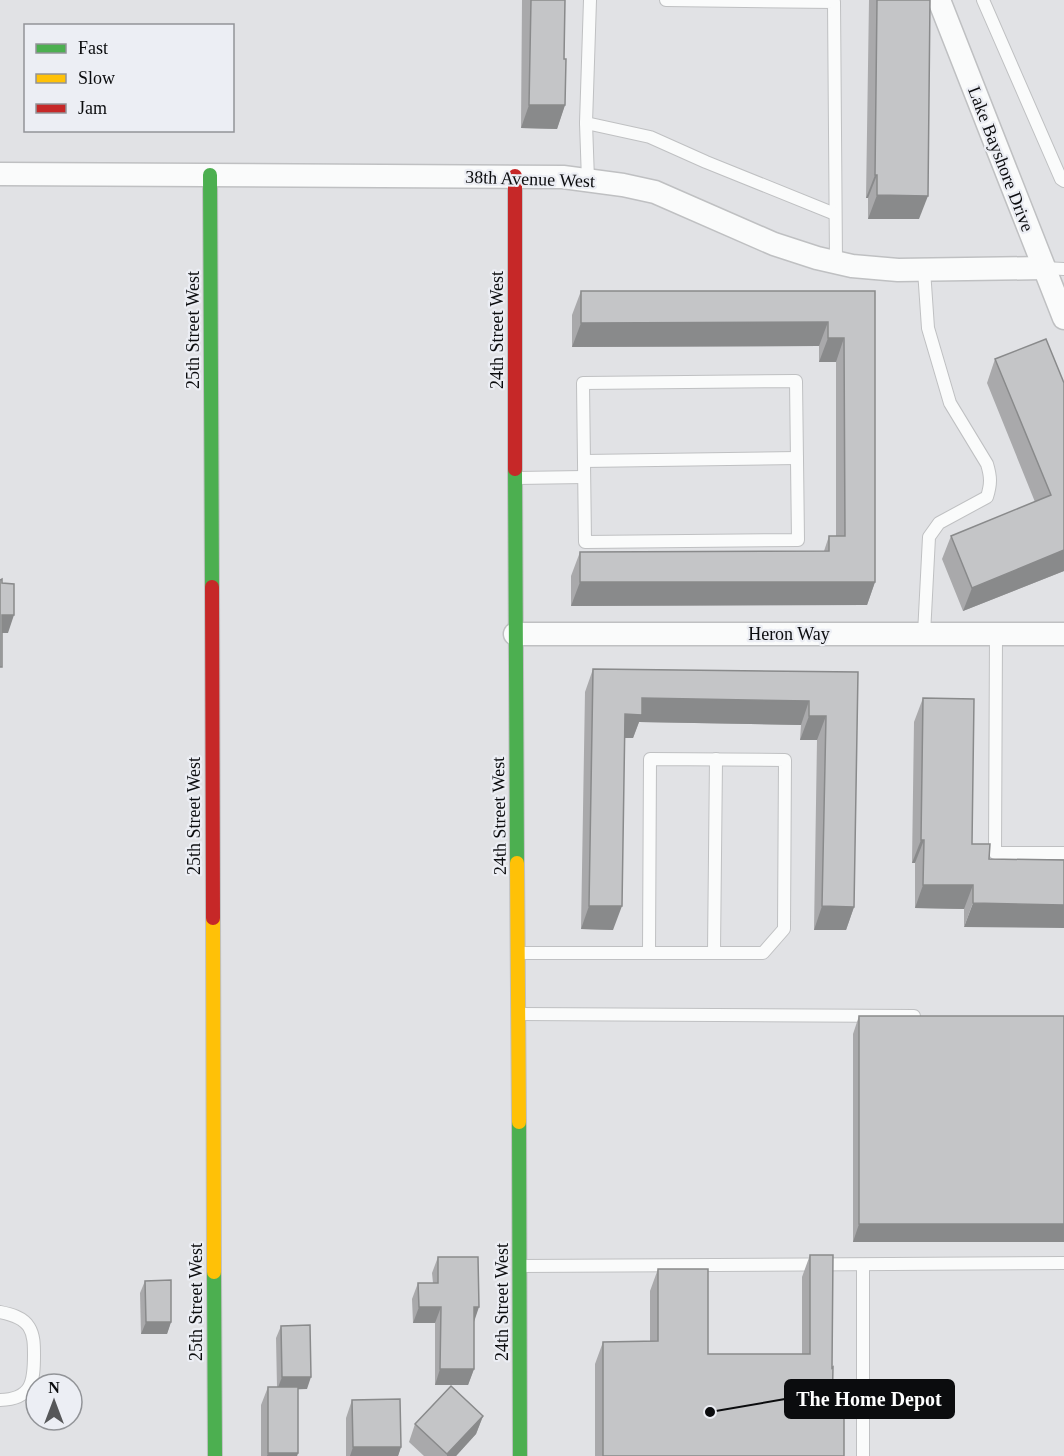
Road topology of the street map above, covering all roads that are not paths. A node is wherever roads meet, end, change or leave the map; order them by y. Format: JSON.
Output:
{"nodes":[{"id":1,"x":590,"y":0,"type":"edge"},
{"id":2,"x":666,"y":0,"type":"edge"},
{"id":3,"x":939,"y":0,"type":"edge"},
{"id":4,"x":983,"y":0,"type":"edge"},
{"id":5,"x":586,"y":123,"type":"junction"},
{"id":6,"x":0,"y":174,"type":"edge"},
{"id":7,"x":210,"y":175,"type":"junction"},
{"id":8,"x":515,"y":176,"type":"junction"},
{"id":9,"x":588,"y":180,"type":"junction"},
{"id":10,"x":1064,"y":181,"type":"edge"},
{"id":11,"x":835,"y":214,"type":"junction"},
{"id":12,"x":836,"y":262,"type":"junction"},
{"id":13,"x":1054,"y":269,"type":"edge"},
{"id":14,"x":924,"y":270,"type":"junction"},
{"id":15,"x":1064,"y":318,"type":"edge"},
{"id":16,"x":797,"y":458,"type":"junction"},
{"id":17,"x":584,"y":461,"type":"junction"},
{"id":18,"x":584,"y":477,"type":"junction"},
{"id":19,"x":516,"y":478,"type":"junction"},
{"id":20,"x":515,"y":634,"type":"junction"},
{"id":21,"x":924,"y":634,"type":"junction"},
{"id":22,"x":996,"y":634,"type":"junction"},
{"id":23,"x":1064,"y":634,"type":"edge"},
{"id":24,"x":717,"y":759,"type":"junction"},
{"id":25,"x":1064,"y":854,"type":"edge"},
{"id":26,"x":649,"y":952,"type":"junction"},
{"id":27,"x":714,"y":952,"type":"junction"},
{"id":28,"x":518,"y":953,"type":"junction"},
{"id":29,"x":519,"y":1014,"type":"junction"},
{"id":30,"x":924,"y":1016,"type":"edge"},
{"id":31,"x":1064,"y":1263,"type":"edge"},
{"id":32,"x":863,"y":1265,"type":"junction"},
{"id":33,"x":519,"y":1266,"type":"junction"},
{"id":34,"x":0,"y":1312,"type":"edge"},
{"id":35,"x":0,"y":1400,"type":"edge"},
{"id":36,"x":215,"y":1456,"type":"edge"},
{"id":37,"x":520,"y":1456,"type":"edge"},
{"id":38,"x":863,"y":1456,"type":"edge"}],
"edges":[{"from":1,"to":5,"type":"lane"},
{"from":2,"to":11,"type":"lane"},
{"from":3,"to":13,"type":"street","name":"Lake Bayshore Drive"},
{"from":4,"to":10,"type":"lane"},
{"from":5,"to":9,"type":"lane"},
{"from":5,"to":11,"type":"lane"},
{"from":6,"to":7,"type":"street","name":"38th Avenue West"},
{"from":7,"to":8,"type":"street","name":"38th Avenue West"},
{"from":7,"to":36,"type":"street","name":"25th Street West"},
{"from":8,"to":9,"type":"street","name":"38th Avenue West"},
{"from":8,"to":19,"type":"street","name":"24th Street West"},
{"from":9,"to":12,"type":"street","name":"38th Avenue West"},
{"from":11,"to":12,"type":"lane"},
{"from":12,"to":14,"type":"street","name":"38th Avenue West"},
{"from":13,"to":14,"type":"street","name":"38th Avenue West"},
{"from":13,"to":15,"type":"street","name":"Lake Bayshore Drive"},
{"from":14,"to":21,"type":"lane"},
{"from":16,"to":17,"type":"lane"},
{"from":16,"to":17,"type":"lane"},
{"from":16,"to":18,"type":"lane"},
{"from":17,"to":18,"type":"lane"},
{"from":18,"to":19,"type":"lane"},
{"from":19,"to":20,"type":"street","name":"24th Street West"},
{"from":20,"to":21,"type":"street","name":"Heron Way"},
{"from":20,"to":28,"type":"street","name":"24th Street West"},
{"from":21,"to":22,"type":"street","name":"Heron Way"},
{"from":22,"to":23,"type":"street","name":"Heron Way"},
{"from":22,"to":25,"type":"lane"},
{"from":24,"to":26,"type":"lane"},
{"from":24,"to":27,"type":"lane"},
{"from":24,"to":27,"type":"lane"},
{"from":26,"to":27,"type":"lane"},
{"from":26,"to":28,"type":"lane"},
{"from":28,"to":29,"type":"street","name":"24th Street West"},
{"from":29,"to":30,"type":"lane"},
{"from":29,"to":33,"type":"street","name":"24th Street West"},
{"from":31,"to":32,"type":"lane"},
{"from":32,"to":33,"type":"lane"},
{"from":32,"to":38,"type":"lane"},
{"from":33,"to":37,"type":"street","name":"24th Street West"},
{"from":34,"to":35,"type":"lane"}]}
